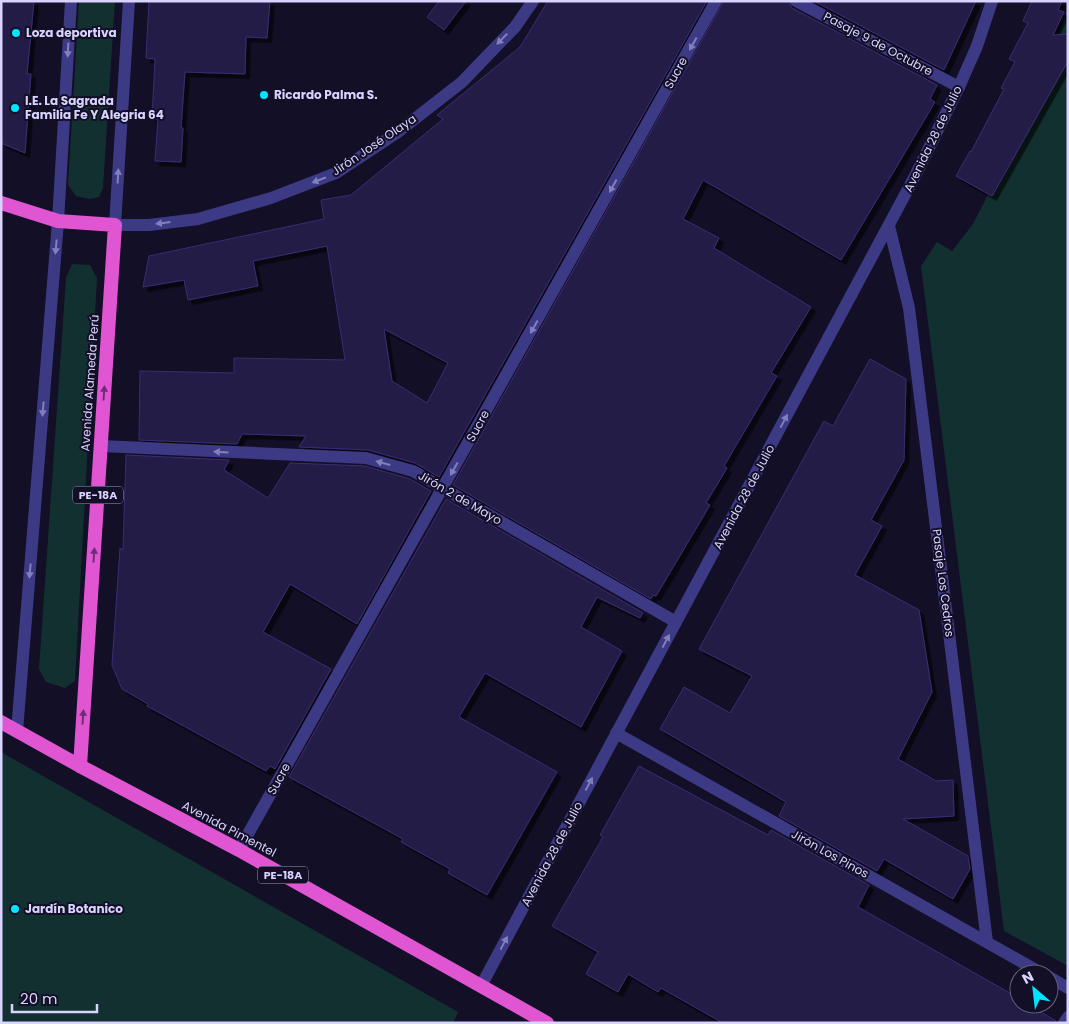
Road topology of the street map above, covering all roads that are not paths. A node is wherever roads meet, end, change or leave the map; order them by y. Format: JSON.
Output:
{"nodes":[{"id":1,"x":71,"y":1,"type":"edge"},
{"id":2,"x":129,"y":1,"type":"edge"},
{"id":3,"x":532,"y":1,"type":"edge"},
{"id":4,"x":716,"y":1,"type":"edge"},
{"id":5,"x":796,"y":1,"type":"edge"},
{"id":6,"x":992,"y":1,"type":"edge"},
{"id":7,"x":959,"y":87,"type":"junction"},
{"id":8,"x":1,"y":203,"type":"edge"},
{"id":9,"x":58,"y":221,"type":"junction"},
{"id":10,"x":115,"y":225,"type":"junction"},
{"id":11,"x":889,"y":226,"type":"junction"},
{"id":12,"x":101,"y":446,"type":"junction"},
{"id":13,"x":444,"y":488,"type":"junction"},
{"id":14,"x":676,"y":622,"type":"junction"},
{"id":15,"x":1,"y":722,"type":"edge"},
{"id":16,"x":17,"y":731,"type":"junction"},
{"id":17,"x":616,"y":734,"type":"junction"},
{"id":18,"x":80,"y":766,"type":"junction"},
{"id":19,"x":239,"y":850,"type":"junction"},
{"id":20,"x":987,"y":942,"type":"junction"},
{"id":21,"x":1026,"y":964,"type":"edge"},
{"id":22,"x":481,"y":986,"type":"junction"},
{"id":23,"x":1068,"y":1017,"type":"edge"},
{"id":24,"x":546,"y":1023,"type":"edge"},
{"id":25,"x":1064,"y":1023,"type":"edge"}],
"edges":[{"from":1,"to":9,"type":"street","one_way":true},
{"from":10,"to":2,"type":"street","name":"Avenida Alameda Perú","one_way":true},
{"from":3,"to":10,"type":"street","name":"Jirón José Olaya","one_way":true},
{"from":4,"to":13,"type":"street","name":"Sucre","one_way":true},
{"from":5,"to":7,"type":"street","name":"Pasaje 9 de Octubre"},
{"from":6,"to":7,"type":"street","name":"Avenida 28 de Julio"},
{"from":7,"to":11,"type":"street","name":"Avenida 28 de Julio"},
{"from":8,"to":9,"type":"highway"},
{"from":9,"to":10,"type":"highway"},
{"from":9,"to":16,"type":"street","one_way":true},
{"from":12,"to":10,"type":"highway","name":"Avenida Alameda Perú","number":"PE-18A","one_way":true},
{"from":14,"to":11,"type":"street","name":"Avenida 28 de Julio","one_way":true},
{"from":11,"to":20,"type":"street","name":"Pasaje Los Cedros"},
{"from":13,"to":12,"type":"street","name":"Jirón 2 de Mayo","one_way":true},
{"from":18,"to":12,"type":"highway","name":"Avenida Alameda Perú","number":"PE-18A","one_way":true},
{"from":13,"to":14,"type":"street","name":"Jirón 2 de Mayo"},
{"from":13,"to":19,"type":"street","name":"Sucre"},
{"from":17,"to":14,"type":"street","name":"Avenida 28 de Julio","one_way":true},
{"from":15,"to":16,"type":"highway","name":"Avenida Pimentel","number":"PE-18A"},
{"from":16,"to":18,"type":"highway","name":"Avenida Pimentel","number":"PE-18A"},
{"from":17,"to":20,"type":"street","name":"Jirón Los Pinos"},
{"from":22,"to":17,"type":"street","name":"Avenida 28 de Julio","one_way":true},
{"from":18,"to":19,"type":"highway","name":"Avenida Pimentel","number":"PE-18A"},
{"from":19,"to":22,"type":"highway","name":"Avenida Pimentel","number":"PE-18A"},
{"from":20,"to":21,"type":"street","name":"Jirón Los Pinos"},
{"from":22,"to":24,"type":"highway","name":"Avenida Pimentel","number":"PE-18A"},
{"from":23,"to":25,"type":"street"}]}
